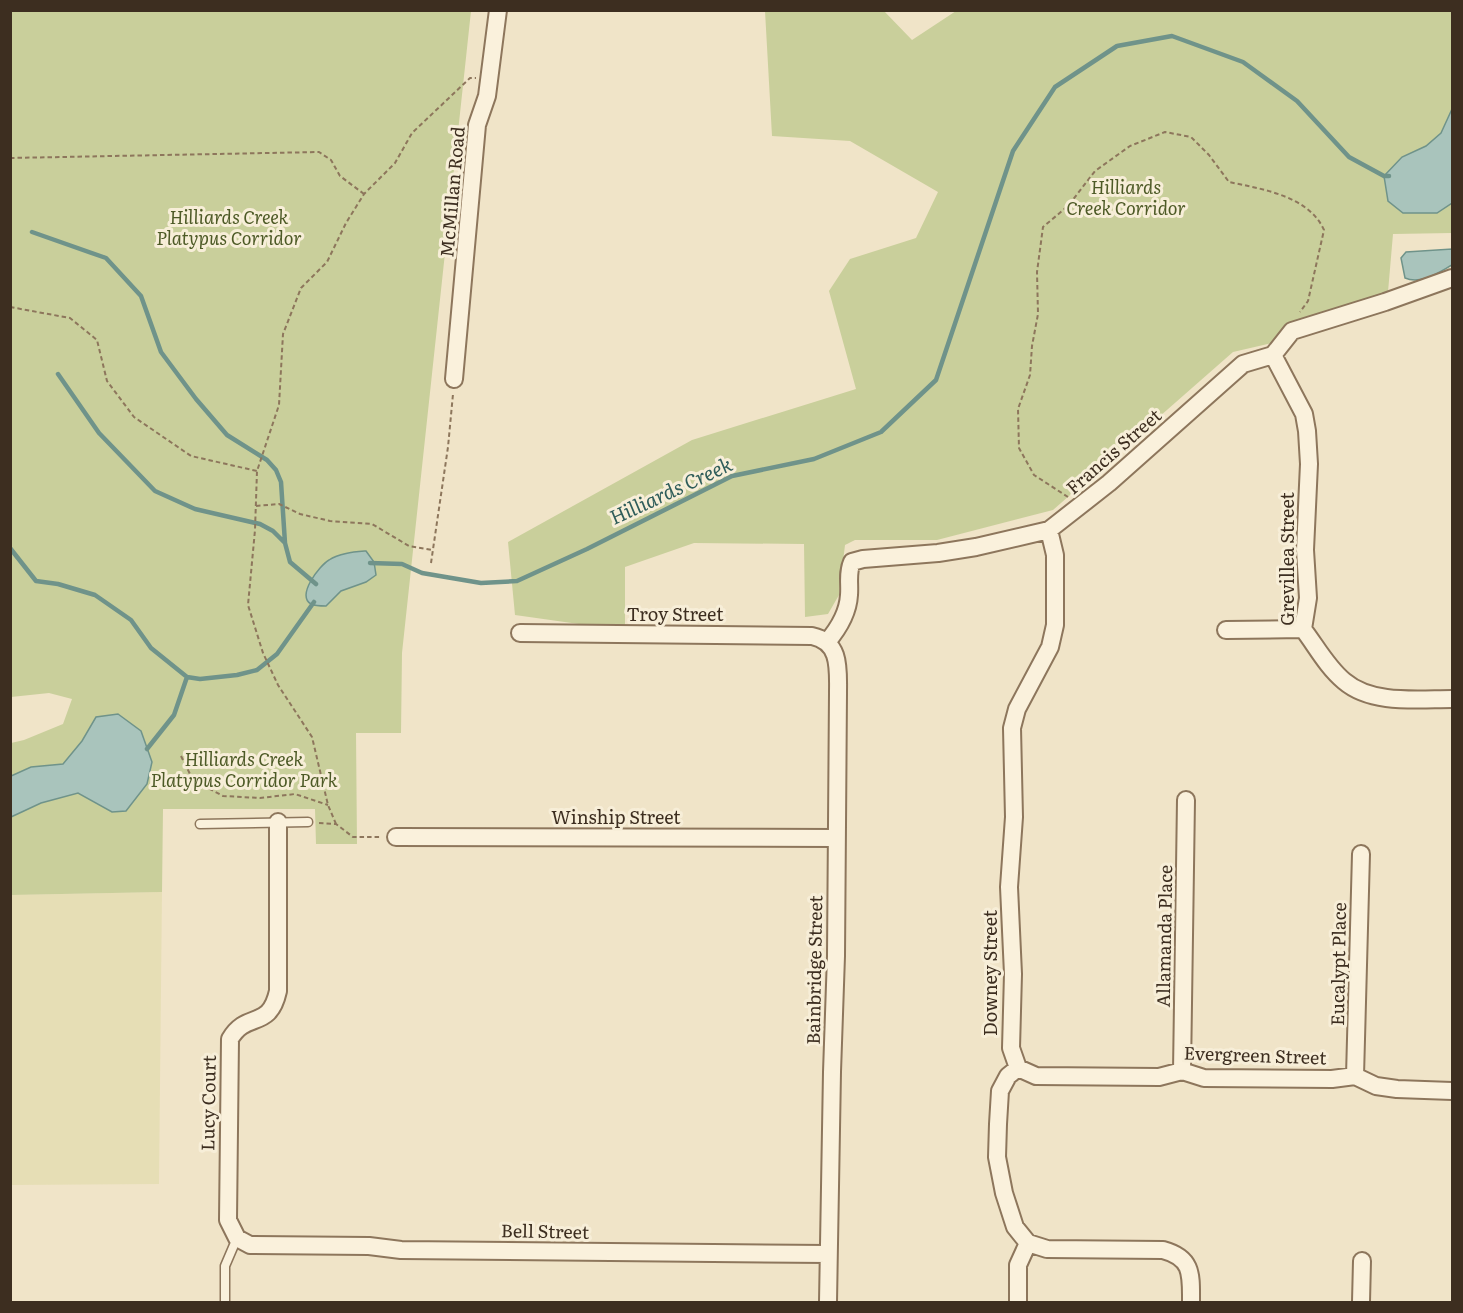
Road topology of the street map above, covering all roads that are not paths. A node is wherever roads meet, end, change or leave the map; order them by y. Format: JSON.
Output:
{"nodes":[{"id":1,"x":498,"y":10,"type":"edge"},
{"id":2,"x":1452,"y":278,"type":"edge"},
{"id":3,"x":1273,"y":356,"type":"junction"},
{"id":4,"x":454,"y":379,"type":"road end"},
{"id":5,"x":1050,"y":530,"type":"junction"},
{"id":6,"x":1304,"y":629,"type":"junction"},
{"id":7,"x":1226,"y":630,"type":"dead end"},
{"id":8,"x":520,"y":633,"type":"dead end"},
{"id":9,"x":827,"y":642,"type":"junction"},
{"id":10,"x":1452,"y":699,"type":"edge"},
{"id":11,"x":1186,"y":800,"type":"dead end"},
{"id":12,"x":278,"y":822,"type":"junction"},
{"id":13,"x":308,"y":822,"type":"road end"},
{"id":14,"x":200,"y":824,"type":"dead end"},
{"id":15,"x":396,"y":837,"type":"road end"},
{"id":16,"x":836,"y":838,"type":"junction"},
{"id":17,"x":1361,"y":854,"type":"dead end"},
{"id":18,"x":1018,"y":1068,"type":"junction"},
{"id":19,"x":1182,"y":1071,"type":"junction"},
{"id":20,"x":1355,"y":1076,"type":"junction"},
{"id":21,"x":1452,"y":1091,"type":"edge"},
{"id":22,"x":237,"y":1238,"type":"junction"},
{"id":23,"x":1028,"y":1243,"type":"junction"},
{"id":24,"x":828,"y":1254,"type":"junction"},
{"id":25,"x":1362,"y":1261,"type":"dead end"},
{"id":26,"x":225,"y":1302,"type":"edge"},
{"id":27,"x":828,"y":1302,"type":"edge"},
{"id":28,"x":1018,"y":1302,"type":"edge"},
{"id":29,"x":1191,"y":1302,"type":"edge"},
{"id":30,"x":1361,"y":1302,"type":"edge"}],
"edges":[{"from":1,"to":4,"type":"street","name":"McMillan Road"},
{"from":2,"to":3,"type":"street"},
{"from":3,"to":5,"type":"street","name":"Francis Street"},
{"from":3,"to":6,"type":"street","name":"Grevillea Street"},
{"from":5,"to":9,"type":"street","name":"Francis Street"},
{"from":5,"to":18,"type":"street","name":"Downey Street"},
{"from":6,"to":7,"type":"street"},
{"from":6,"to":10,"type":"street","name":"Grevillea Street"},
{"from":8,"to":9,"type":"street","name":"Troy Street"},
{"from":9,"to":16,"type":"street","name":"Bainbridge Street"},
{"from":11,"to":19,"type":"street","name":"Allamanda Place"},
{"from":12,"to":13,"type":"lane"},
{"from":12,"to":14,"type":"lane"},
{"from":12,"to":22,"type":"street","name":"Lucy Court"},
{"from":15,"to":16,"type":"street","name":"Winship Street"},
{"from":16,"to":24,"type":"street","name":"Bainbridge Street"},
{"from":17,"to":20,"type":"street","name":"Eucalypt Place"},
{"from":18,"to":19,"type":"street","name":"Evergreen Street"},
{"from":18,"to":23,"type":"street"},
{"from":19,"to":20,"type":"street","name":"Evergreen Street"},
{"from":20,"to":21,"type":"street","name":"Evergreen Street"},
{"from":22,"to":24,"type":"street","name":"Bell Street"},
{"from":22,"to":26,"type":"lane"},
{"from":23,"to":28,"type":"street"},
{"from":23,"to":29,"type":"street"},
{"from":24,"to":27,"type":"street","name":"Bainbridge Street"},
{"from":25,"to":30,"type":"street"}]}
